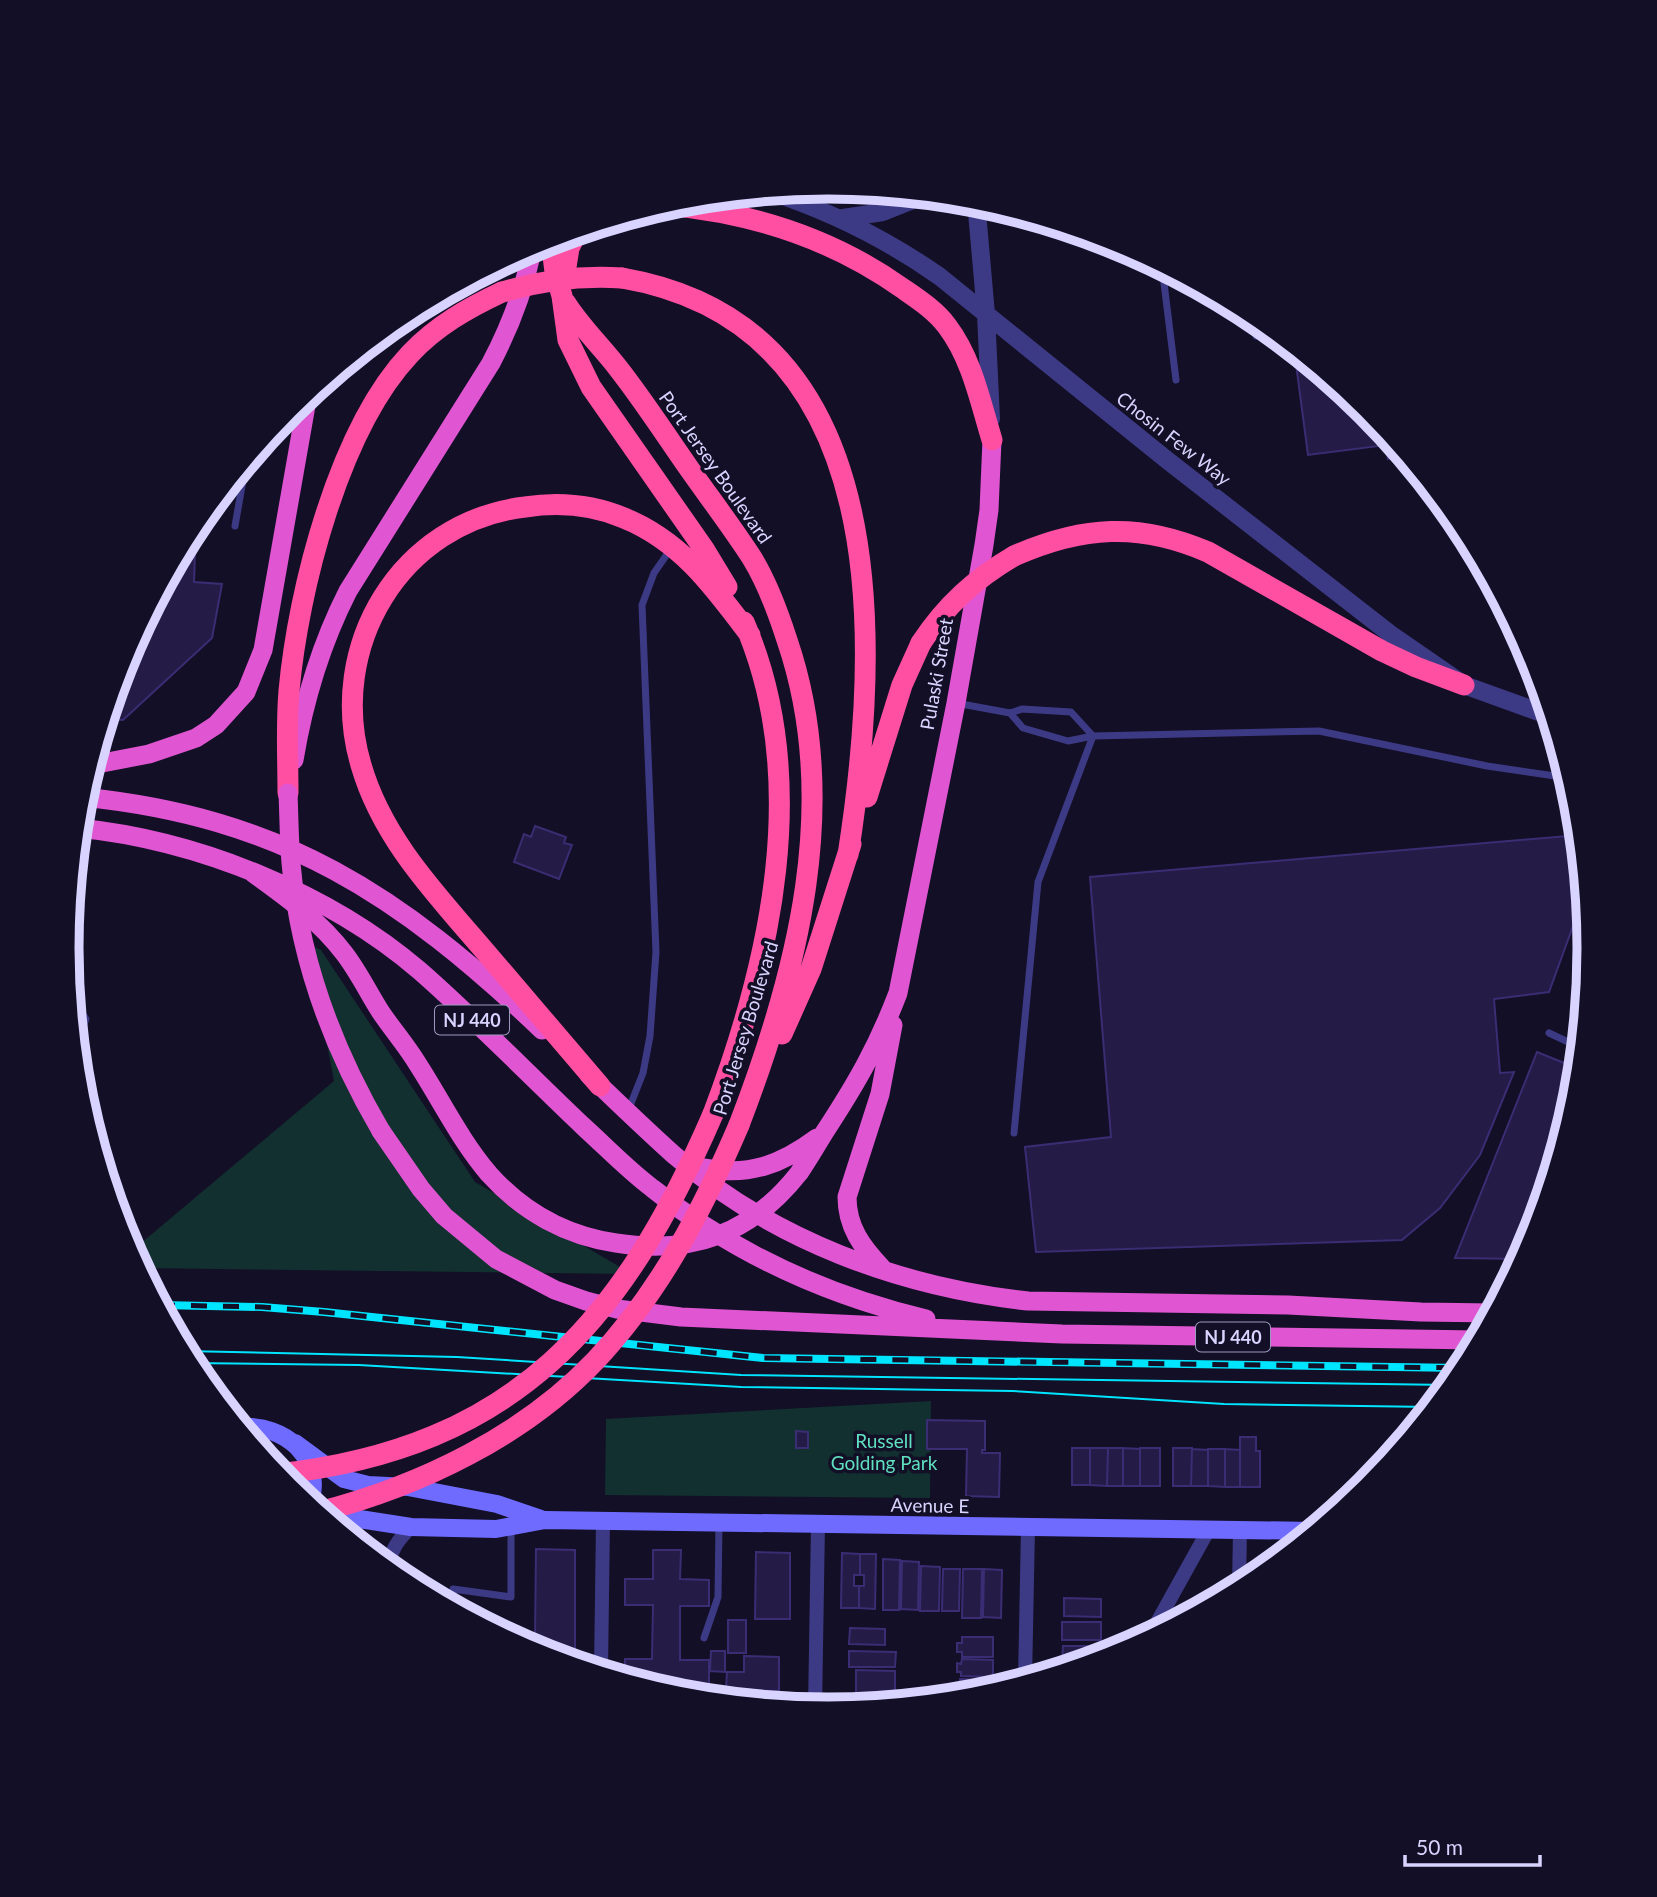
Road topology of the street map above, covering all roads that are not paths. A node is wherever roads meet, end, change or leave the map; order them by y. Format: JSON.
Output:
{"nodes":[{"id":1,"x":792,"y":200,"type":"edge"},
{"id":2,"x":906,"y":203,"type":"edge"},
{"id":3,"x":702,"y":210,"type":"edge"},
{"id":4,"x":977,"y":213,"type":"edge"},
{"id":5,"x":842,"y":218,"type":"junction"},
{"id":6,"x":572,"y":245,"type":"edge"},
{"id":7,"x":553,"y":252,"type":"edge"},
{"id":8,"x":530,"y":261,"type":"edge"},
{"id":9,"x":1163,"y":278,"type":"edge"},
{"id":10,"x":562,"y":296,"type":"junction"},
{"id":11,"x":986,"y":314,"type":"junction"},
{"id":12,"x":1255,"y":333,"type":"edge"},
{"id":13,"x":1256,"y":336,"type":"dead end"},
{"id":14,"x":1176,"y":380,"type":"dead end"},
{"id":15,"x":305,"y":412,"type":"edge"},
{"id":16,"x":992,"y":440,"type":"junction"},
{"id":17,"x":243,"y":481,"type":"edge"},
{"id":18,"x":235,"y":526,"type":"dead end"},
{"id":19,"x":673,"y":546,"type":"junction"},
{"id":20,"x":750,"y":635,"type":"junction"},
{"id":21,"x":1464,"y":685,"type":"junction"},
{"id":22,"x":956,"y":703,"type":"junction"},
{"id":23,"x":1539,"y":712,"type":"edge"},
{"id":24,"x":1010,"y":713,"type":"junction"},
{"id":25,"x":1093,"y":736,"type":"junction"},
{"id":26,"x":102,"y":763,"type":"edge"},
{"id":27,"x":1558,"y":776,"type":"edge"},
{"id":28,"x":288,"y":793,"type":"junction"},
{"id":29,"x":94,"y":799,"type":"edge"},
{"id":30,"x":88,"y":830,"type":"edge"},
{"id":31,"x":848,"y":855,"type":"junction"},
{"id":32,"x":253,"y":873,"type":"junction"},
{"id":33,"x":898,"y":993,"type":"junction"},
{"id":34,"x":1549,"y":1033,"type":"dead end"},
{"id":35,"x":1572,"y":1044,"type":"edge"},
{"id":36,"x":600,"y":1086,"type":"junction"},
{"id":37,"x":628,"y":1111,"type":"junction"},
{"id":38,"x":739,"y":1125,"type":"junction"},
{"id":39,"x":1014,"y":1133,"type":"dead end"},
{"id":40,"x":824,"y":1134,"type":"junction"},
{"id":41,"x":676,"y":1156,"type":"junction"},
{"id":42,"x":668,"y":1201,"type":"junction"},
{"id":43,"x":757,"y":1213,"type":"junction"},
{"id":44,"x":719,"y":1235,"type":"junction"},
{"id":45,"x":625,"y":1245,"type":"junction"},
{"id":46,"x":884,"y":1271,"type":"junction"},
{"id":47,"x":1483,"y":1313,"type":"edge"},
{"id":48,"x":986,"y":1329,"type":"junction"},
{"id":49,"x":1468,"y":1340,"type":"edge"},
{"id":50,"x":251,"y":1426,"type":"edge"},
{"id":51,"x":295,"y":1443,"type":"junction"},
{"id":52,"x":291,"y":1472,"type":"edge"},
{"id":53,"x":312,"y":1492,"type":"edge"},
{"id":54,"x":329,"y":1508,"type":"edge"},
{"id":55,"x":341,"y":1518,"type":"edge"},
{"id":56,"x":545,"y":1520,"type":"junction"},
{"id":57,"x":603,"y":1521,"type":"junction"},
{"id":58,"x":719,"y":1523,"type":"junction"},
{"id":59,"x":818,"y":1524,"type":"junction"},
{"id":60,"x":411,"y":1527,"type":"junction"},
{"id":61,"x":511,"y":1527,"type":"junction"},
{"id":62,"x":1028,"y":1527,"type":"junction"},
{"id":63,"x":1209,"y":1529,"type":"junction"},
{"id":64,"x":1240,"y":1530,"type":"junction"},
{"id":65,"x":1300,"y":1531,"type":"edge"},
{"id":66,"x":391,"y":1557,"type":"edge"},
{"id":67,"x":1239,"y":1576,"type":"edge"},
{"id":68,"x":452,"y":1597,"type":"edge"},
{"id":69,"x":1157,"y":1622,"type":"edge"},
{"id":70,"x":704,"y":1638,"type":"dead end"},
{"id":71,"x":601,"y":1662,"type":"edge"},
{"id":72,"x":1025,"y":1672,"type":"edge"},
{"id":73,"x":815,"y":1698,"type":"edge"}],
"edges":[{"from":1,"to":5,"type":"street","name":"Chosin Few Way"},
{"from":2,"to":5,"type":"street"},
{"from":3,"to":16,"type":"highway"},
{"from":4,"to":11,"type":"street","name":"Pulaski Street"},
{"from":5,"to":11,"type":"street","name":"Chosin Few Way"},
{"from":6,"to":10,"type":"highway"},
{"from":7,"to":10,"type":"highway","name":"Port Jersey Boulevard"},
{"from":8,"to":28,"type":"highway"},
{"from":9,"to":14,"type":"lane"},
{"from":10,"to":20,"type":"highway","name":"Port Jersey Boulevard"},
{"from":10,"to":38,"type":"highway","name":"Port Jersey Boulevard"},
{"from":11,"to":16,"type":"street","name":"Pulaski Street"},
{"from":11,"to":21,"type":"street","name":"Chosin Few Way"},
{"from":12,"to":13,"type":"lane"},
{"from":15,"to":26,"type":"highway"},
{"from":16,"to":22,"type":"highway","name":"Pulaski Street"},
{"from":17,"to":18,"type":"lane"},
{"from":19,"to":20,"type":"highway"},
{"from":19,"to":36,"type":"highway"},
{"from":19,"to":37,"type":"lane"},
{"from":20,"to":52,"type":"highway","name":"Port Jersey Boulevard","bridge":true},
{"from":21,"to":23,"type":"street","name":"Chosin Few Way"},
{"from":21,"to":31,"type":"highway","bridge":true},
{"from":22,"to":24,"type":"lane"},
{"from":22,"to":33,"type":"highway","name":"Pulaski Street"},
{"from":24,"to":25,"type":"lane"},
{"from":24,"to":25,"type":"lane"},
{"from":25,"to":27,"type":"lane"},
{"from":25,"to":39,"type":"lane"},
{"from":28,"to":31,"type":"highway","bridge":true},
{"from":28,"to":48,"type":"highway","bridge":true},
{"from":29,"to":36,"type":"highway","number":"NJ 440"},
{"from":30,"to":32,"type":"highway","number":"NJ 440"},
{"from":31,"to":38,"type":"highway"},
{"from":32,"to":42,"type":"highway","number":"NJ 440"},
{"from":32,"to":45,"type":"highway","name":"Pulaski Street"},
{"from":33,"to":40,"type":"highway","name":"Pulaski Street"},
{"from":33,"to":46,"type":"highway"},
{"from":34,"to":35,"type":"lane"},
{"from":36,"to":37,"type":"highway","number":"NJ 440"},
{"from":37,"to":41,"type":"highway","number":"NJ 440"},
{"from":38,"to":54,"type":"highway","name":"Port Jersey Boulevard","bridge":true},
{"from":40,"to":41,"type":"highway","name":"Pulaski Street"},
{"from":40,"to":43,"type":"highway","name":"Pulaski Street"},
{"from":41,"to":42,"type":"highway"},
{"from":41,"to":43,"type":"highway","number":"NJ 440"},
{"from":42,"to":44,"type":"highway","number":"NJ 440"},
{"from":42,"to":45,"type":"highway"},
{"from":43,"to":44,"type":"highway","name":"Pulaski Street"},
{"from":43,"to":46,"type":"highway","number":"NJ 440"},
{"from":44,"to":45,"type":"highway","name":"Pulaski Street"},
{"from":44,"to":48,"type":"highway","number":"NJ 440"},
{"from":46,"to":47,"type":"highway","number":"NJ 440"},
{"from":48,"to":49,"type":"highway","number":"NJ 440"},
{"from":50,"to":51,"type":"main road","name":"Avenue E"},
{"from":51,"to":53,"type":"main road"},
{"from":51,"to":56,"type":"main road","name":"Avenue E"},
{"from":55,"to":60,"type":"main road","name":"Avenue E"},
{"from":56,"to":57,"type":"main road","name":"Avenue E"},
{"from":56,"to":61,"type":"main road","name":"Avenue E"},
{"from":57,"to":58,"type":"main road","name":"Avenue E"},
{"from":57,"to":71,"type":"street"},
{"from":58,"to":59,"type":"main road","name":"Avenue E"},
{"from":58,"to":70,"type":"lane"},
{"from":59,"to":62,"type":"main road","name":"Avenue E"},
{"from":59,"to":73,"type":"street"},
{"from":60,"to":61,"type":"main road","name":"Avenue E"},
{"from":60,"to":66,"type":"street"},
{"from":61,"to":68,"type":"lane"},
{"from":62,"to":63,"type":"main road","name":"Avenue E"},
{"from":62,"to":72,"type":"street"},
{"from":63,"to":64,"type":"main road","name":"Avenue E"},
{"from":63,"to":69,"type":"street"},
{"from":64,"to":65,"type":"main road","name":"Avenue E"},
{"from":64,"to":67,"type":"street"}]}
